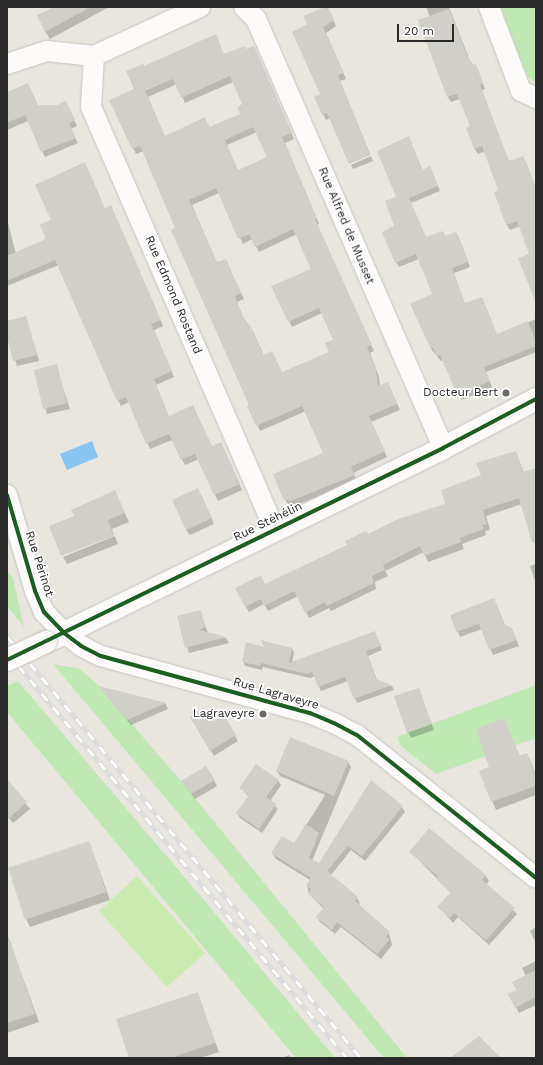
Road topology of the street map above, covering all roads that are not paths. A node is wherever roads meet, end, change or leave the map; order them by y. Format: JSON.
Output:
{"nodes":[{"id":1,"x":200,"y":7,"type":"edge"},
{"id":2,"x":244,"y":7,"type":"edge"},
{"id":3,"x":489,"y":7,"type":"edge"},
{"id":4,"x":94,"y":56,"type":"junction"},
{"id":5,"x":7,"y":64,"type":"edge"},
{"id":6,"x":536,"y":98,"type":"edge"},
{"id":7,"x":536,"y":399,"type":"edge"},
{"id":8,"x":442,"y":448,"type":"junction"},
{"id":9,"x":7,"y":495,"type":"edge"},
{"id":10,"x":275,"y":530,"type":"junction"},
{"id":11,"x":55,"y":638,"type":"junction"},
{"id":12,"x":7,"y":660,"type":"edge"},
{"id":13,"x":536,"y":878,"type":"edge"}],
"edges":[{"from":1,"to":4,"type":"street"},
{"from":2,"to":8,"type":"street","name":"Rue Alfred de Musset"},
{"from":3,"to":6,"type":"street"},
{"from":4,"to":5,"type":"street"},
{"from":4,"to":10,"type":"street","name":"Rue Edmond Rostand"},
{"from":7,"to":8,"type":"street","name":"Rue Stéhélin"},
{"from":8,"to":10,"type":"street","name":"Rue Stéhélin"},
{"from":9,"to":11,"type":"street","name":"Rue Périnot"},
{"from":10,"to":11,"type":"street","name":"Rue Stéhélin"},
{"from":11,"to":12,"type":"street","name":"Rue Stéhélin","bridge":true},
{"from":11,"to":13,"type":"street","name":"Rue Lagraveyre"}]}
